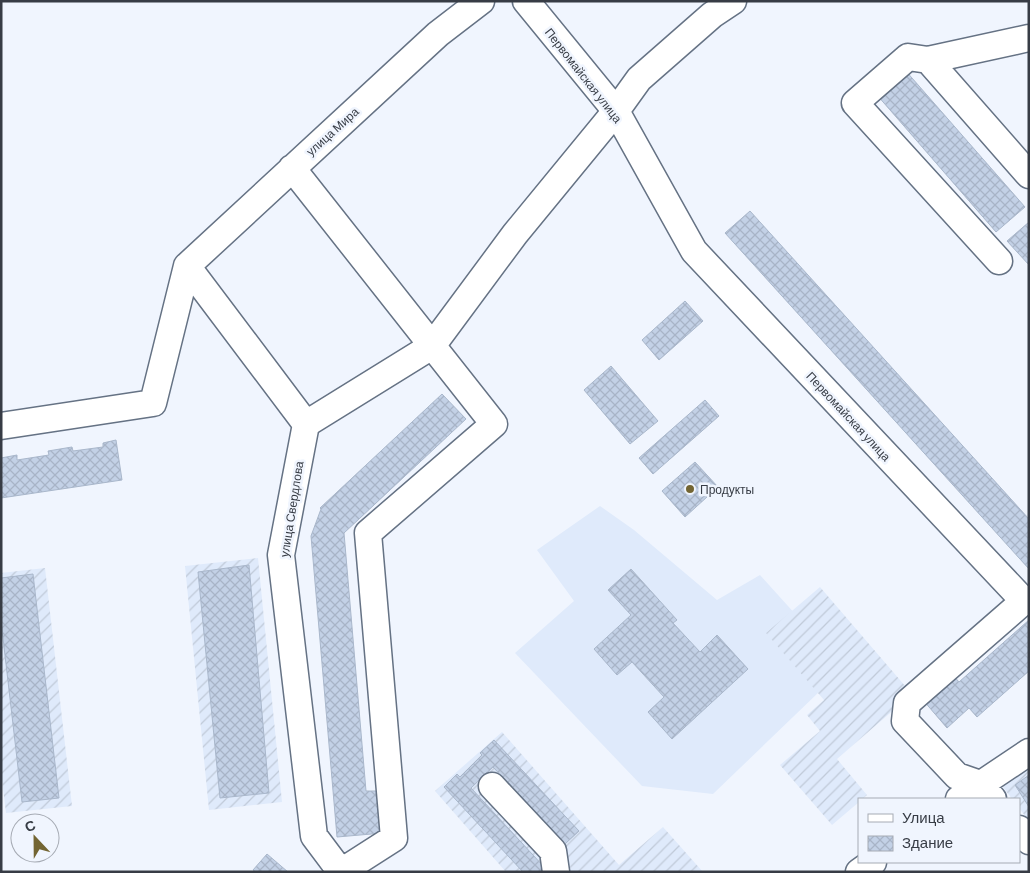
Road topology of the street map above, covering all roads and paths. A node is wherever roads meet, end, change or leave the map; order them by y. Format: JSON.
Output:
{"nodes":[{"id":1,"x":481,"y":1,"type":"edge"},
{"id":2,"x":526,"y":1,"type":"edge"},
{"id":3,"x":733,"y":1,"type":"edge"},
{"id":4,"x":1029,"y":38,"type":"edge"},
{"id":5,"x":928,"y":60,"type":"junction"},
{"id":6,"x":616,"y":111,"type":"junction"},
{"id":7,"x":292,"y":168,"type":"junction"},
{"id":8,"x":1029,"y":175,"type":"edge"},
{"id":9,"x":999,"y":261,"type":"dead end"},
{"id":10,"x":187,"y":266,"type":"junction"},
{"id":11,"x":432,"y":346,"type":"junction"},
{"id":12,"x":306,"y":424,"type":"junction"},
{"id":13,"x":1,"y":426,"type":"edge"},
{"id":14,"x":1029,"y":752,"type":"edge"},
{"id":15,"x":492,"y":786,"type":"dead end"},
{"id":16,"x":987,"y":792,"type":"edge"},
{"id":17,"x":963,"y":798,"type":"edge"},
{"id":18,"x":1020,"y":830,"type":"edge"},
{"id":19,"x":1029,"y":841,"type":"edge"},
{"id":20,"x":872,"y":863,"type":"edge"},
{"id":21,"x":341,"y":872,"type":"edge"},
{"id":22,"x":556,"y":872,"type":"edge"},
{"id":23,"x":859,"y":872,"type":"edge"}],
"edges":[{"from":1,"to":7,"type":"street","name":"улица Мира"},
{"from":2,"to":6,"type":"street","name":"Первомайская улица"},
{"from":3,"to":6,"type":"street"},
{"from":4,"to":5,"type":"street"},
{"from":5,"to":8,"type":"street"},
{"from":5,"to":9,"type":"street"},
{"from":6,"to":11,"type":"street"},
{"from":6,"to":16,"type":"street","name":"Первомайская улица"},
{"from":7,"to":10,"type":"street","name":"улица Мира"},
{"from":7,"to":11,"type":"street"},
{"from":10,"to":12,"type":"street"},
{"from":10,"to":13,"type":"street"},
{"from":11,"to":12,"type":"street"},
{"from":11,"to":21,"type":"street"},
{"from":12,"to":21,"type":"street","name":"улица Свердлова"},
{"from":14,"to":16,"type":"street"},
{"from":15,"to":22,"type":"street"},
{"from":16,"to":17,"type":"street"},
{"from":18,"to":19,"type":"street"},
{"from":20,"to":23,"type":"street"}]}
